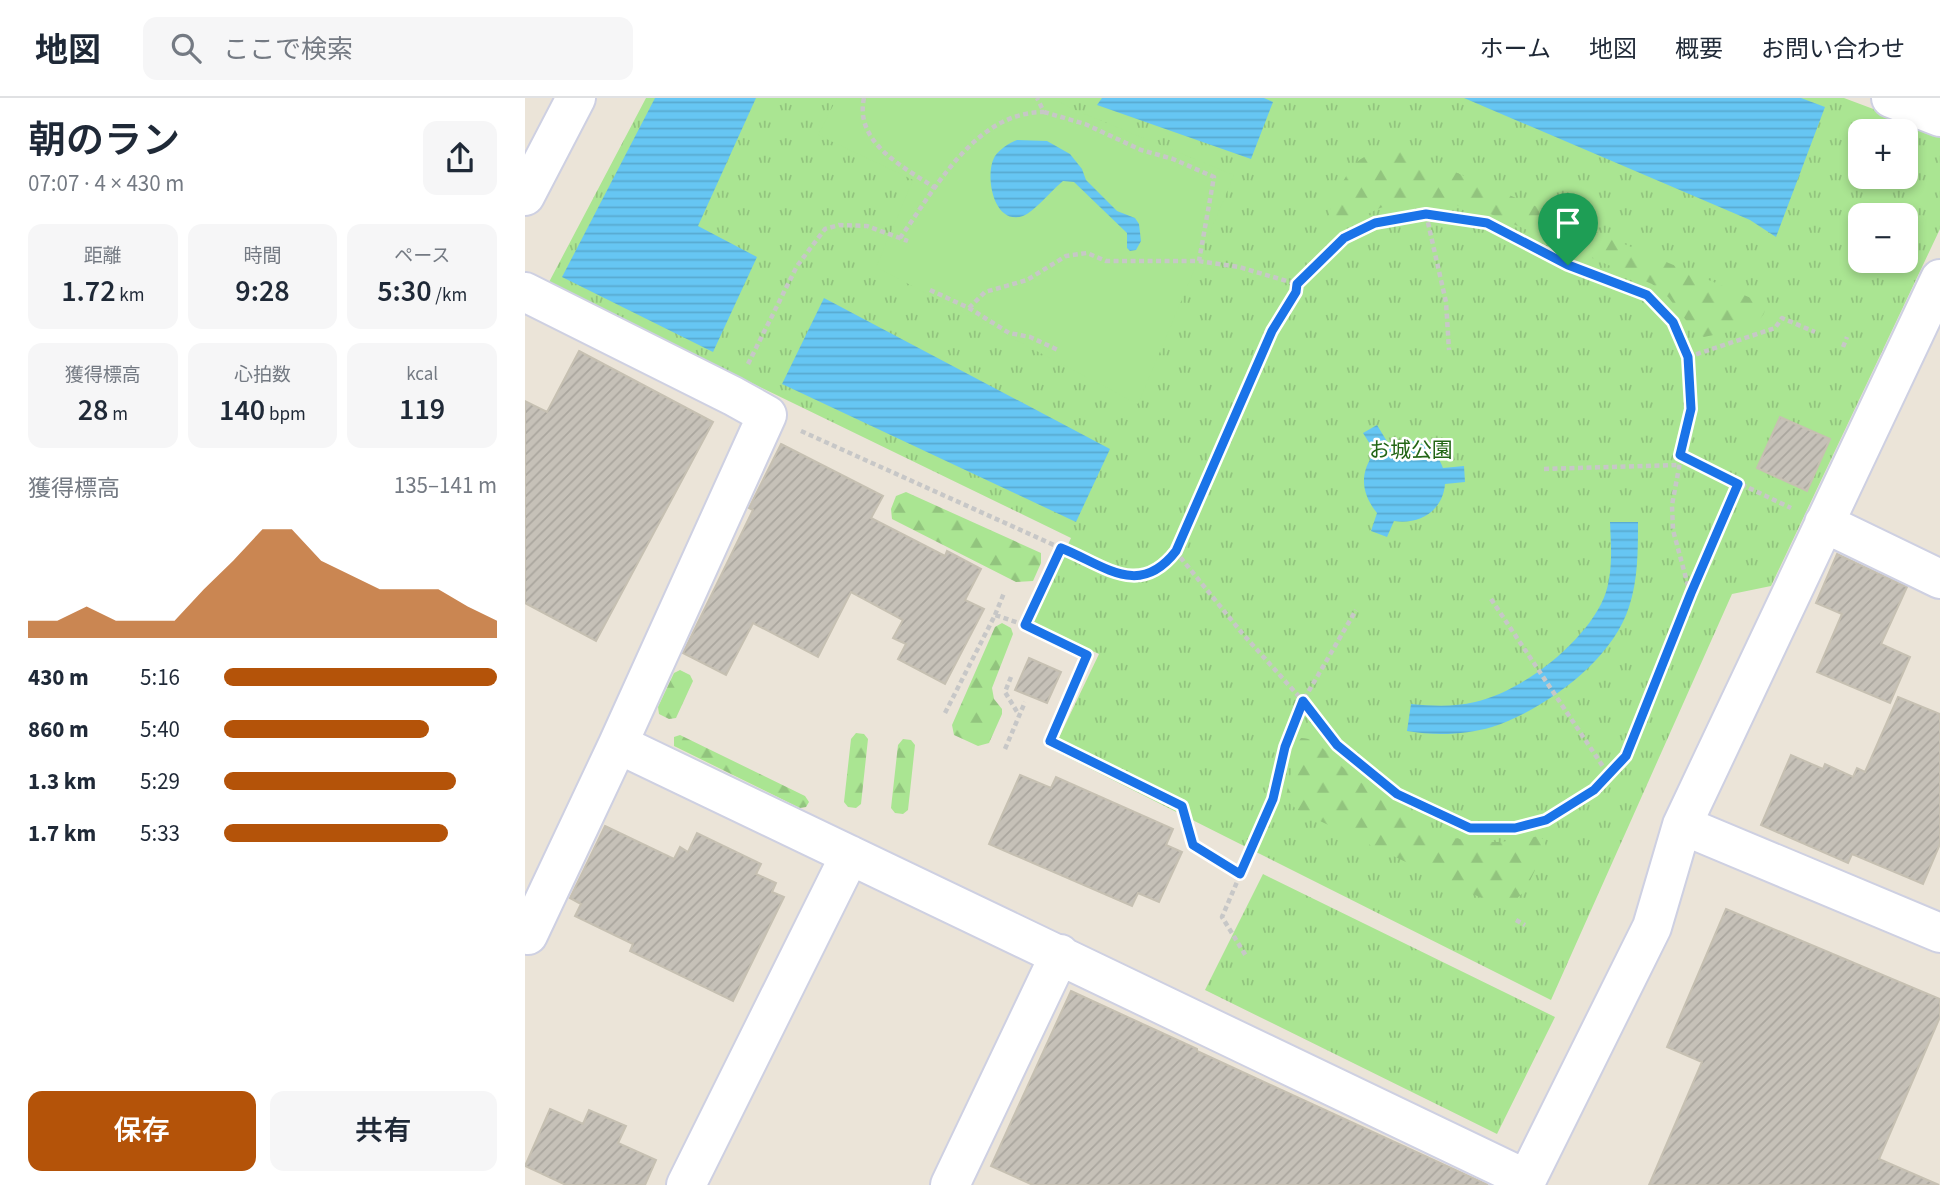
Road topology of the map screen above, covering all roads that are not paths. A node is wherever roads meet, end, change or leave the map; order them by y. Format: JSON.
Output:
{"nodes":[{"id":1,"x":576,"y":98,"type":"edge"},
{"id":2,"x":1891,"y":98,"type":"edge"},
{"id":3,"x":1940,"y":117,"type":"edge"},
{"id":4,"x":525,"y":196,"type":"edge"},
{"id":5,"x":1940,"y":279,"type":"edge"},
{"id":6,"x":525,"y":292,"type":"edge"},
{"id":7,"x":1824,"y":523,"type":"junction"},
{"id":8,"x":1940,"y":579,"type":"edge"},
{"id":9,"x":618,"y":744,"type":"junction"},
{"id":10,"x":1682,"y":825,"type":"junction"},
{"id":11,"x":850,"y":855,"type":"junction"},
{"id":12,"x":525,"y":933,"type":"edge"},
{"id":13,"x":1940,"y":933,"type":"edge"},
{"id":14,"x":1060,"y":954,"type":"junction"},
{"id":15,"x":1525,"y":1182,"type":"edge"},
{"id":16,"x":686,"y":1185,"type":"edge"},
{"id":17,"x":950,"y":1185,"type":"edge"}],
"edges":[{"from":1,"to":4,"type":"street"},
{"from":2,"to":3,"type":"street"},
{"from":5,"to":7,"type":"street"},
{"from":6,"to":9,"type":"street"},
{"from":7,"to":8,"type":"street"},
{"from":7,"to":10,"type":"street"},
{"from":9,"to":11,"type":"street"},
{"from":9,"to":12,"type":"street"},
{"from":10,"to":13,"type":"street"},
{"from":10,"to":15,"type":"street"},
{"from":11,"to":14,"type":"street"},
{"from":11,"to":16,"type":"street"},
{"from":14,"to":15,"type":"street"},
{"from":14,"to":17,"type":"street"}]}
